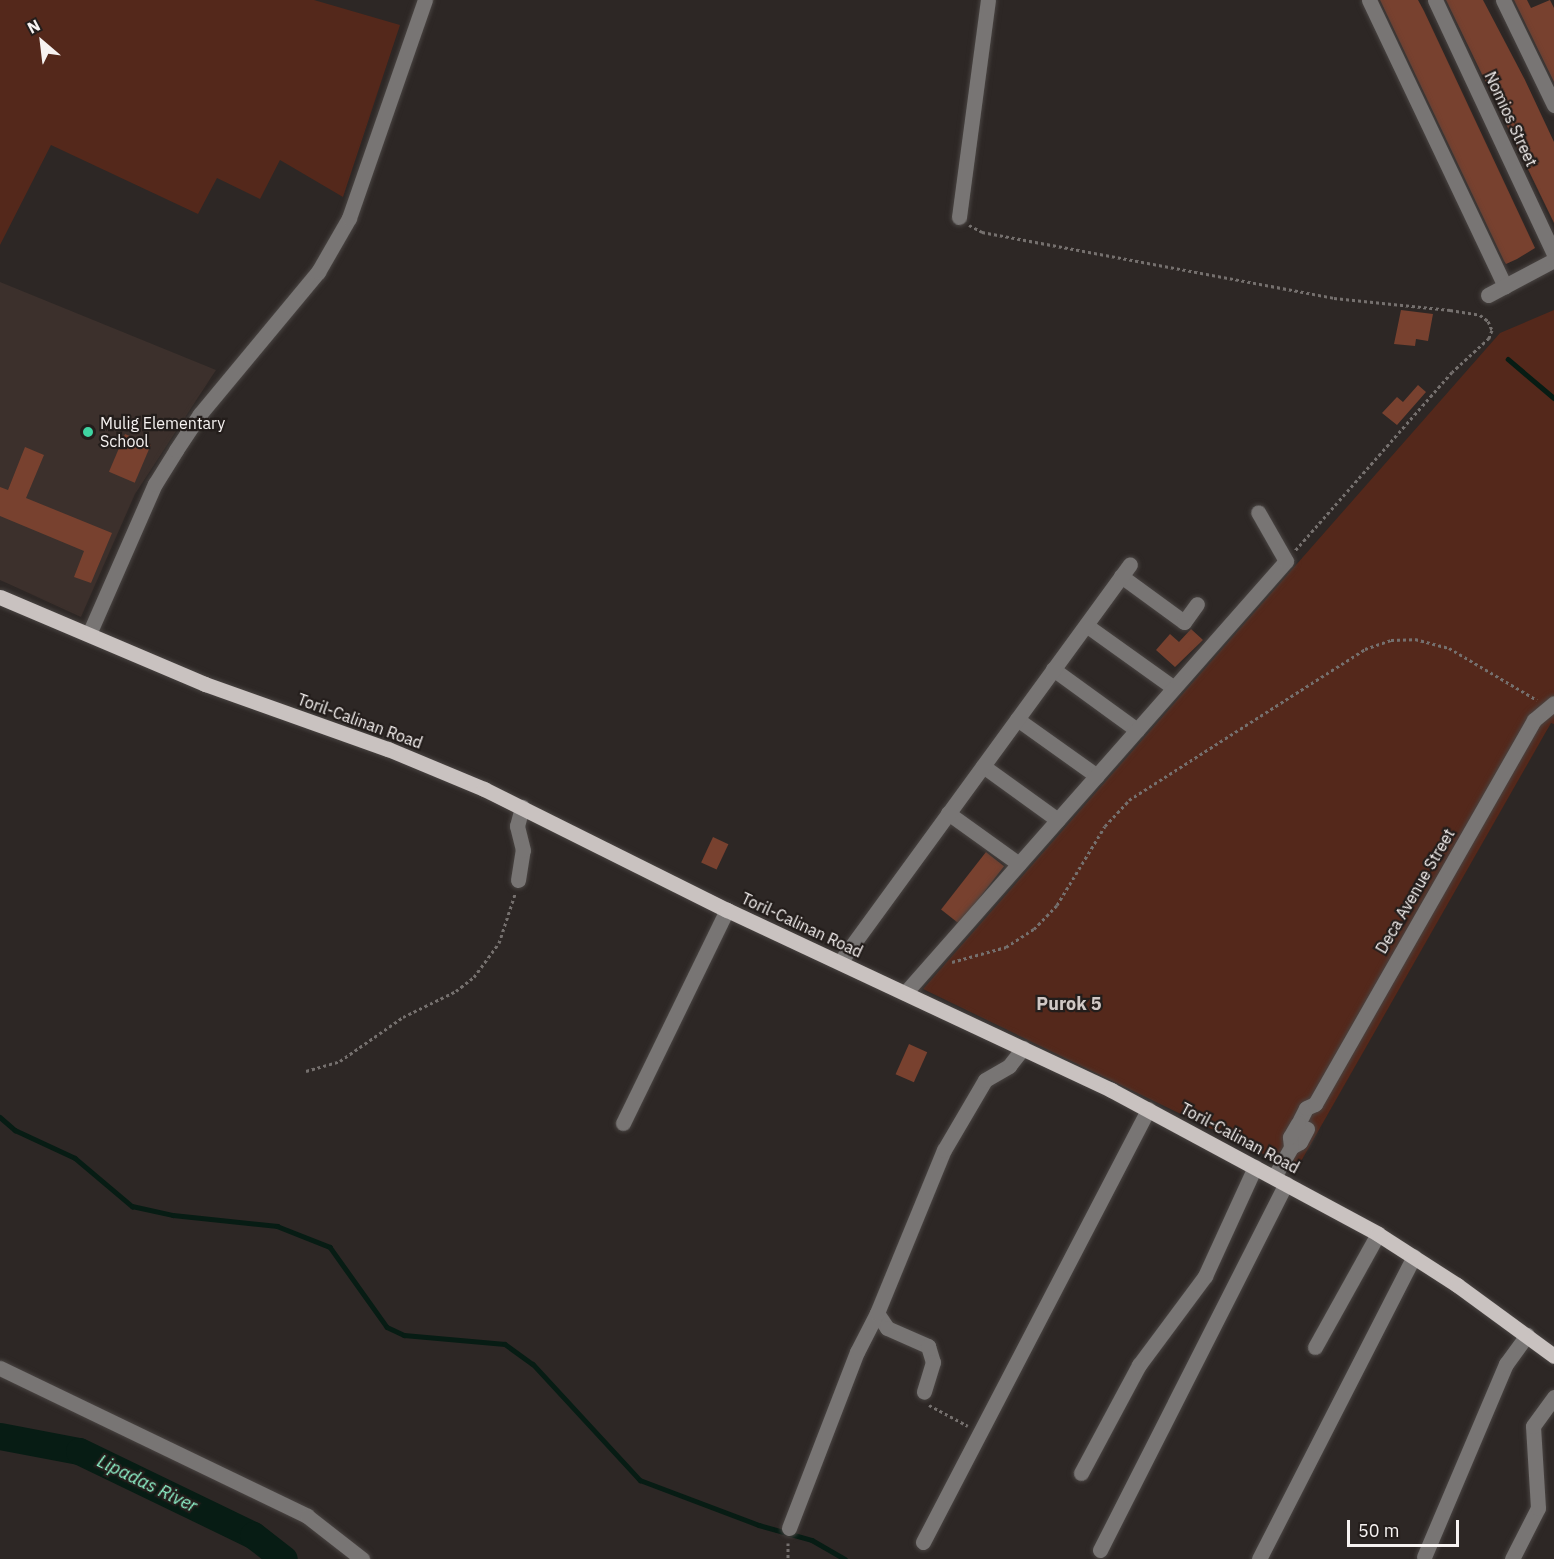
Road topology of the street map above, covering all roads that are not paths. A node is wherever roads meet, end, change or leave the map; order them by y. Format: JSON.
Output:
{"nodes":[{"id":1,"x":425,"y":0,"type":"edge"},
{"id":2,"x":988,"y":0,"type":"edge"},
{"id":3,"x":1369,"y":0,"type":"edge"},
{"id":4,"x":1435,"y":0,"type":"edge"},
{"id":5,"x":1503,"y":0,"type":"edge"},
{"id":6,"x":1554,"y":105,"type":"edge"},
{"id":7,"x":959,"y":217,"type":"road end"},
{"id":8,"x":1554,"y":254,"type":"edge"},
{"id":9,"x":1554,"y":260,"type":"edge"},
{"id":10,"x":1505,"y":286,"type":"junction"},
{"id":11,"x":1488,"y":295,"type":"dead end"},
{"id":12,"x":1258,"y":512,"type":"dead end"},
{"id":13,"x":0,"y":597,"type":"edge"},
{"id":14,"x":1197,"y":604,"type":"dead end"},
{"id":15,"x":1086,"y":625,"type":"junction"},
{"id":16,"x":89,"y":634,"type":"junction"},
{"id":17,"x":1053,"y":669,"type":"junction"},
{"id":18,"x":1174,"y":688,"type":"junction"},
{"id":19,"x":1550,"y":705,"type":"edge"},
{"id":20,"x":1017,"y":718,"type":"junction"},
{"id":21,"x":1137,"y":730,"type":"junction"},
{"id":22,"x":983,"y":766,"type":"junction"},
{"id":23,"x":1097,"y":776,"type":"junction"},
{"id":24,"x":522,"y":807,"type":"junction"},
{"id":25,"x":948,"y":813,"type":"junction"},
{"id":26,"x":1058,"y":820,"type":"junction"},
{"id":27,"x":1019,"y":864,"type":"junction"},
{"id":28,"x":518,"y":880,"type":"road end"},
{"id":29,"x":727,"y":910,"type":"junction"},
{"id":30,"x":840,"y":962,"type":"junction"},
{"id":31,"x":905,"y":993,"type":"junction"},
{"id":32,"x":1023,"y":1048,"type":"junction"},
{"id":33,"x":1148,"y":1109,"type":"junction"},
{"id":34,"x":622,"y":1123,"type":"dead end"},
{"id":35,"x":1255,"y":1167,"type":"junction"},
{"id":36,"x":1280,"y":1180,"type":"junction"},
{"id":37,"x":1378,"y":1234,"type":"junction"},
{"id":38,"x":1414,"y":1256,"type":"junction"},
{"id":39,"x":877,"y":1313,"type":"junction"},
{"id":40,"x":1527,"y":1335,"type":"junction"},
{"id":41,"x":1315,"y":1347,"type":"dead end"},
{"id":42,"x":1554,"y":1356,"type":"edge"},
{"id":43,"x":0,"y":1368,"type":"edge"},
{"id":44,"x":924,"y":1392,"type":"road end"},
{"id":45,"x":1554,"y":1396,"type":"edge"},
{"id":46,"x":1081,"y":1473,"type":"dead end"},
{"id":47,"x":789,"y":1528,"type":"dead end"},
{"id":48,"x":923,"y":1542,"type":"dead end"},
{"id":49,"x":1100,"y":1550,"type":"dead end"},
{"id":50,"x":1424,"y":1557,"type":"dead end"},
{"id":51,"x":362,"y":1559,"type":"edge"},
{"id":52,"x":1259,"y":1559,"type":"edge"},
{"id":53,"x":1512,"y":1559,"type":"edge"}],
"edges":[{"from":1,"to":16,"type":"street"},
{"from":2,"to":7,"type":"street"},
{"from":3,"to":10,"type":"street"},
{"from":4,"to":8,"type":"street","name":"Nomios Street"},
{"from":5,"to":6,"type":"street"},
{"from":9,"to":10,"type":"street"},
{"from":10,"to":11,"type":"street"},
{"from":12,"to":18,"type":"street"},
{"from":13,"to":16,"type":"main road","name":"Toril-Calinan Road"},
{"from":14,"to":15,"type":"street"},
{"from":15,"to":17,"type":"street"},
{"from":15,"to":18,"type":"street"},
{"from":16,"to":24,"type":"main road","name":"Toril-Calinan Road"},
{"from":17,"to":20,"type":"street"},
{"from":17,"to":21,"type":"street"},
{"from":18,"to":21,"type":"street"},
{"from":19,"to":36,"type":"street","name":"Deca Avenue Street"},
{"from":20,"to":22,"type":"street"},
{"from":20,"to":23,"type":"street"},
{"from":21,"to":23,"type":"street"},
{"from":22,"to":25,"type":"street"},
{"from":22,"to":26,"type":"street"},
{"from":23,"to":26,"type":"street"},
{"from":24,"to":28,"type":"street"},
{"from":24,"to":29,"type":"main road","name":"Toril-Calinan Road"},
{"from":25,"to":27,"type":"street"},
{"from":25,"to":30,"type":"street"},
{"from":26,"to":27,"type":"street"},
{"from":27,"to":31,"type":"street"},
{"from":29,"to":30,"type":"main road","name":"Toril-Calinan Road"},
{"from":29,"to":34,"type":"street"},
{"from":30,"to":31,"type":"main road","name":"Toril-Calinan Road"},
{"from":31,"to":32,"type":"main road","name":"Toril-Calinan Road"},
{"from":32,"to":33,"type":"main road","name":"Toril-Calinan Road"},
{"from":32,"to":39,"type":"street"},
{"from":33,"to":35,"type":"main road","name":"Toril-Calinan Road"},
{"from":33,"to":48,"type":"street"},
{"from":35,"to":36,"type":"main road","name":"Toril-Calinan Road"},
{"from":35,"to":46,"type":"street"},
{"from":36,"to":37,"type":"main road","name":"Toril-Calinan Road"},
{"from":36,"to":49,"type":"street","name":"Deca Avenue Street"},
{"from":37,"to":38,"type":"main road","name":"Toril-Calinan Road"},
{"from":37,"to":41,"type":"street"},
{"from":38,"to":40,"type":"main road","name":"Toril-Calinan Road"},
{"from":38,"to":52,"type":"street"},
{"from":39,"to":44,"type":"street"},
{"from":39,"to":47,"type":"street"},
{"from":40,"to":42,"type":"main road","name":"Toril-Calinan Road"},
{"from":40,"to":50,"type":"street"},
{"from":43,"to":51,"type":"street"},
{"from":45,"to":53,"type":"street"}]}
